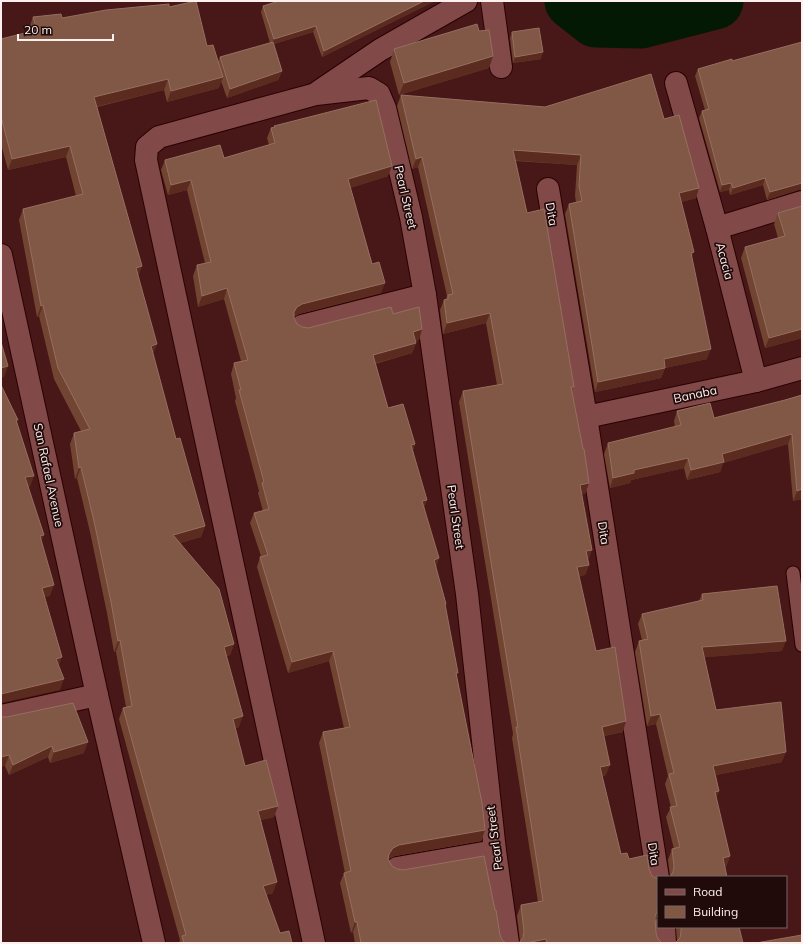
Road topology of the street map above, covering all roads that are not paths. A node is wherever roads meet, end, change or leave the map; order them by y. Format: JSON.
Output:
{"nodes":[{"id":1,"x":466,"y":1,"type":"edge"},
{"id":2,"x":492,"y":1,"type":"edge"},
{"id":3,"x":501,"y":67,"type":"dead end"},
{"id":4,"x":676,"y":82,"type":"dead end"},
{"id":5,"x":316,"y":94,"type":"junction"},
{"id":6,"x":548,"y":189,"type":"dead end"},
{"id":7,"x":802,"y":202,"type":"edge"},
{"id":8,"x":717,"y":228,"type":"junction"},
{"id":9,"x":1,"y":255,"type":"edge"},
{"id":10,"x":425,"y":295,"type":"junction"},
{"id":11,"x":302,"y":326,"type":"edge"},
{"id":12,"x":802,"y":368,"type":"edge"},
{"id":13,"x":756,"y":380,"type":"junction"},
{"id":14,"x":586,"y":417,"type":"junction"},
{"id":15,"x":793,"y":572,"type":"dead end"},
{"id":16,"x":802,"y":645,"type":"edge"},
{"id":17,"x":96,"y":695,"type":"junction"},
{"id":18,"x":1,"y":716,"type":"edge"},
{"id":19,"x":495,"y":851,"type":"junction"},
{"id":20,"x":397,"y":868,"type":"edge"},
{"id":21,"x":658,"y":876,"type":"edge"},
{"id":22,"x":664,"y":928,"type":"edge"},
{"id":23,"x":154,"y":943,"type":"edge"},
{"id":24,"x":314,"y":943,"type":"edge"},
{"id":25,"x":508,"y":943,"type":"edge"},
{"id":26,"x":665,"y":943,"type":"edge"}],
"edges":[{"from":1,"to":5,"type":"street"},
{"from":2,"to":3,"type":"street"},
{"from":4,"to":8,"type":"street"},
{"from":5,"to":10,"type":"street","name":"Pearl Street"},
{"from":5,"to":24,"type":"street"},
{"from":6,"to":14,"type":"street","name":"Dita"},
{"from":7,"to":8,"type":"street","name":"Acacia"},
{"from":8,"to":13,"type":"street","name":"Acacia"},
{"from":9,"to":17,"type":"street","name":"San Rafael Avenue"},
{"from":10,"to":11,"type":"street"},
{"from":10,"to":19,"type":"street","name":"Pearl Street"},
{"from":12,"to":13,"type":"street","name":"Banaba"},
{"from":13,"to":14,"type":"street","name":"Banaba"},
{"from":14,"to":21,"type":"street","name":"Dita"},
{"from":15,"to":16,"type":"lane"},
{"from":17,"to":18,"type":"street"},
{"from":17,"to":23,"type":"street","name":"San Rafael Avenue"},
{"from":19,"to":20,"type":"street"},
{"from":19,"to":25,"type":"street","name":"Pearl Street"},
{"from":22,"to":26,"type":"street"}]}
